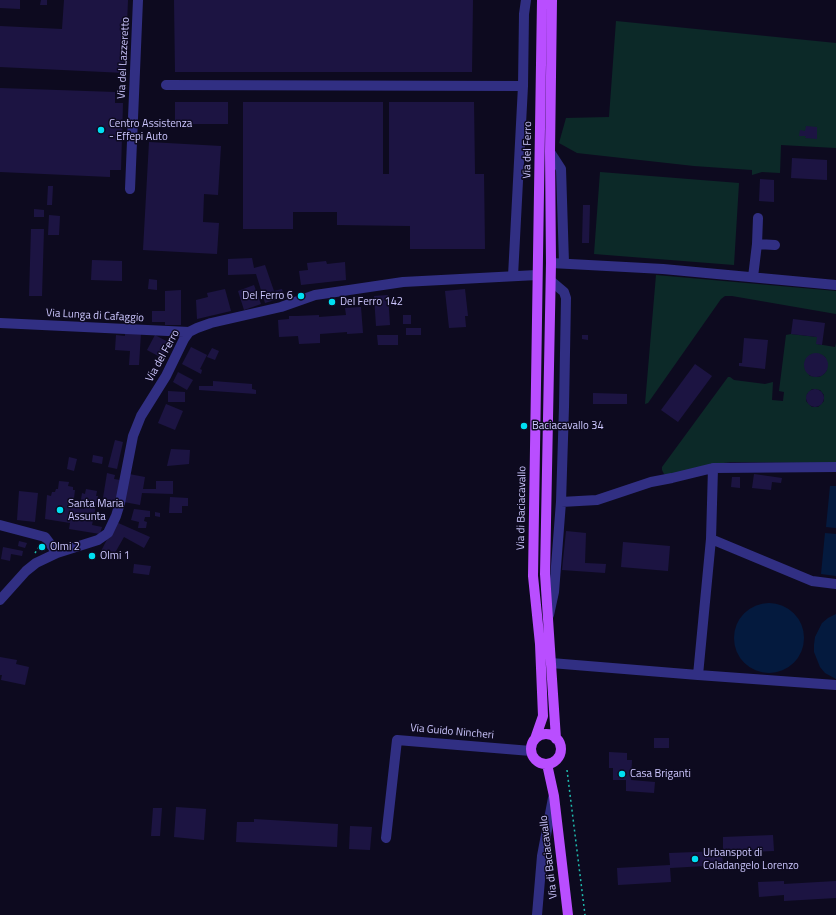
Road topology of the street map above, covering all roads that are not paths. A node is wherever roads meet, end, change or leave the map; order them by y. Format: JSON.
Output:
{"nodes":[{"id":1,"x":138,"y":0,"type":"edge"},
{"id":2,"x":526,"y":0,"type":"edge"},
{"id":3,"x":542,"y":0,"type":"edge"},
{"id":4,"x":552,"y":0,"type":"edge"},
{"id":5,"x":166,"y":85,"type":"dead end"},
{"id":6,"x":523,"y":86,"type":"junction"},
{"id":7,"x":550,"y":152,"type":"junction"},
{"id":8,"x":130,"y":189,"type":"dead end"},
{"id":9,"x":758,"y":218,"type":"dead end"},
{"id":10,"x":757,"y":244,"type":"junction"},
{"id":11,"x":775,"y":245,"type":"dead end"},
{"id":12,"x":551,"y":263,"type":"junction"},
{"id":13,"x":564,"y":263,"type":"junction"},
{"id":14,"x":537,"y":275,"type":"junction"},
{"id":15,"x":513,"y":276,"type":"junction"},
{"id":16,"x":753,"y":277,"type":"junction"},
{"id":17,"x":550,"y":281,"type":"junction"},
{"id":18,"x":836,"y":285,"type":"edge"},
{"id":19,"x":0,"y":323,"type":"edge"},
{"id":20,"x":189,"y":332,"type":"junction"},
{"id":21,"x":836,"y":467,"type":"edge"},
{"id":22,"x":713,"y":468,"type":"junction"},
{"id":23,"x":561,"y":502,"type":"junction"},
{"id":24,"x":0,"y":525,"type":"edge"},
{"id":25,"x":710,"y":539,"type":"junction"},
{"id":26,"x":57,"y":553,"type":"junction"},
{"id":27,"x":836,"y":584,"type":"edge"},
{"id":28,"x":0,"y":600,"type":"edge"},
{"id":29,"x":548,"y":619,"type":"junction"},
{"id":30,"x":551,"y":663,"type":"junction"},
{"id":31,"x":698,"y":675,"type":"junction"},
{"id":32,"x":836,"y":685,"type":"edge"},
{"id":33,"x":556,"y":738,"type":"junction"},
{"id":34,"x":535,"y":739,"type":"junction"},
{"id":35,"x":531,"y":751,"type":"junction"},
{"id":36,"x":547,"y":764,"type":"junction"},
{"id":37,"x":554,"y":796,"type":"junction"},
{"id":38,"x":386,"y":838,"type":"dead end"},
{"id":39,"x":537,"y":915,"type":"edge"},
{"id":40,"x":568,"y":915,"type":"edge"}],
"edges":[{"from":1,"to":8,"type":"street","name":"Via del Lazzeretto"},
{"from":2,"to":6,"type":"street","name":"Via del Ferro"},
{"from":3,"to":14,"type":"main road","name":"Via del Ferro"},
{"from":4,"to":7,"type":"main road","name":"Via del Ferro"},
{"from":5,"to":6,"type":"street"},
{"from":6,"to":15,"type":"street","name":"Via del Ferro"},
{"from":7,"to":12,"type":"main road","name":"Via del Ferro"},
{"from":7,"to":13,"type":"street"},
{"from":9,"to":10,"type":"street"},
{"from":10,"to":11,"type":"street"},
{"from":10,"to":16,"type":"street"},
{"from":12,"to":13,"type":"street"},
{"from":12,"to":17,"type":"main road","name":"Via del Ferro"},
{"from":13,"to":16,"type":"street"},
{"from":14,"to":15,"type":"street","name":"Via del Ferro"},
{"from":14,"to":34,"type":"main road","name":"Via di Baciacavallo"},
{"from":15,"to":20,"type":"street","name":"Via del Ferro"},
{"from":16,"to":18,"type":"street"},
{"from":17,"to":23,"type":"street"},
{"from":17,"to":29,"type":"main road"},
{"from":19,"to":20,"type":"street","name":"Via Lunga di Cafaggio"},
{"from":20,"to":26,"type":"street","name":"Via del Ferro"},
{"from":21,"to":22,"type":"street"},
{"from":22,"to":23,"type":"street"},
{"from":22,"to":25,"type":"street"},
{"from":23,"to":29,"type":"street"},
{"from":24,"to":26,"type":"street"},
{"from":25,"to":27,"type":"street"},
{"from":25,"to":31,"type":"street"},
{"from":26,"to":28,"type":"street","name":"Via del Ferro"},
{"from":29,"to":30,"type":"main road"},
{"from":30,"to":31,"type":"street"},
{"from":30,"to":33,"type":"main road"},
{"from":31,"to":32,"type":"street"},
{"from":33,"to":34,"type":"main road"},
{"from":33,"to":36,"type":"main road"},
{"from":34,"to":35,"type":"main road","name":"Via di Baciacavallo"},
{"from":35,"to":36,"type":"main road"},
{"from":35,"to":38,"type":"street","name":"Via Guido Nincheri"},
{"from":36,"to":37,"type":"main road","name":"Via di Baciacavallo"},
{"from":37,"to":39,"type":"street","name":"Via di Baciacavallo"},
{"from":37,"to":40,"type":"main road","name":"Via di Baciacavallo"}]}
